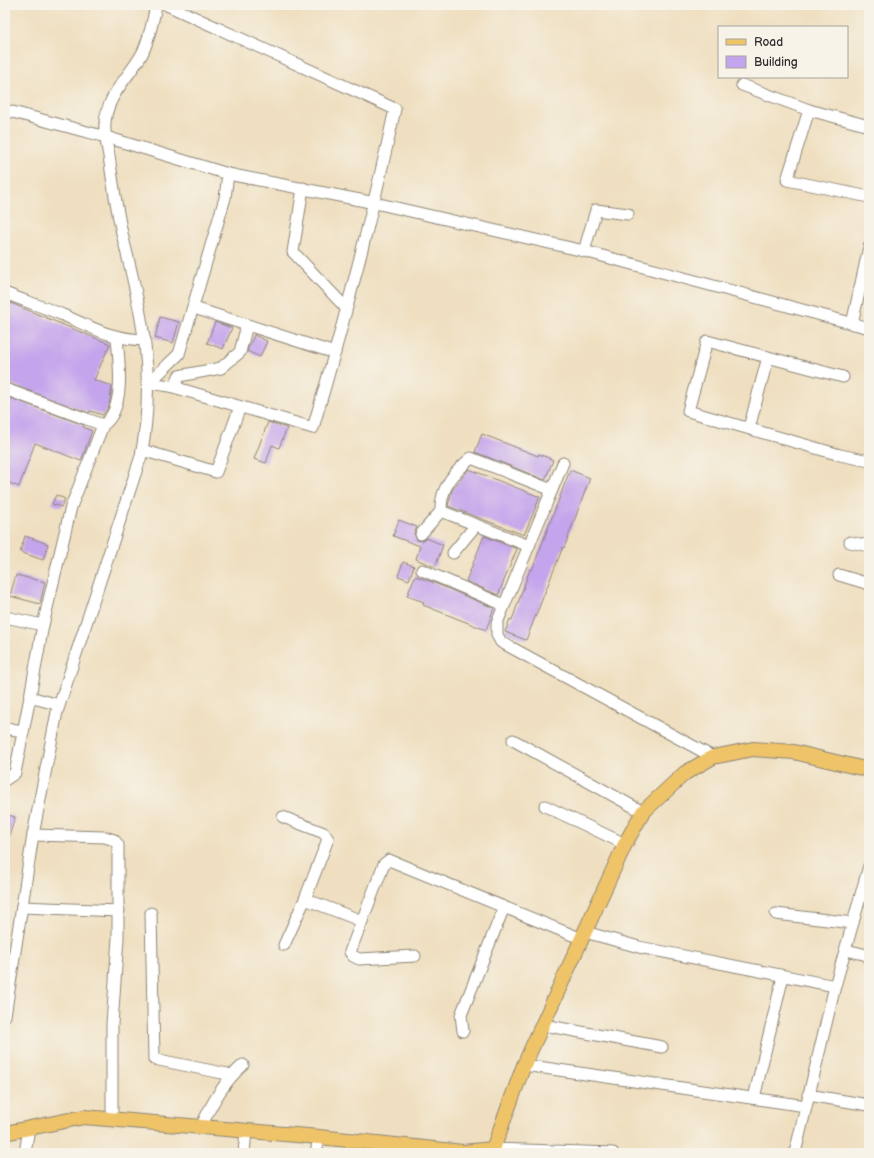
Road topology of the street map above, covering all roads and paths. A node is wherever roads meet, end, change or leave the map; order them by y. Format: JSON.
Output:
{"nodes":[{"id":1,"x":156,"y":5,"type":"edge"},
{"id":2,"x":167,"y":5,"type":"edge"},
{"id":3,"x":742,"y":85,"type":"dead end"},
{"id":4,"x":5,"y":110,"type":"edge"},
{"id":5,"x":809,"y":110,"type":"junction"},
{"id":6,"x":869,"y":126,"type":"edge"},
{"id":7,"x":106,"y":137,"type":"junction"},
{"id":8,"x":228,"y":174,"type":"junction"},
{"id":9,"x":303,"y":188,"type":"junction"},
{"id":10,"x":869,"y":197,"type":"edge"},
{"id":11,"x":375,"y":202,"type":"junction"},
{"id":12,"x":628,"y":214,"type":"dead end"},
{"id":13,"x":869,"y":246,"type":"edge"},
{"id":14,"x":584,"y":251,"type":"junction"},
{"id":15,"x":5,"y":293,"type":"edge"},
{"id":16,"x":194,"y":308,"type":"junction"},
{"id":17,"x":346,"y":308,"type":"junction"},
{"id":18,"x":852,"y":324,"type":"junction"},
{"id":19,"x":247,"y":325,"type":"junction"},
{"id":20,"x":869,"y":328,"type":"edge"},
{"id":21,"x":118,"y":338,"type":"junction"},
{"id":22,"x":145,"y":340,"type":"junction"},
{"id":23,"x":335,"y":353,"type":"junction"},
{"id":24,"x":768,"y":357,"type":"junction"},
{"id":25,"x":843,"y":377,"type":"dead end"},
{"id":26,"x":149,"y":383,"type":"junction"},
{"id":27,"x":175,"y":387,"type":"junction"},
{"id":28,"x":5,"y":389,"type":"edge"},
{"id":29,"x":240,"y":407,"type":"junction"},
{"id":30,"x":103,"y":424,"type":"junction"},
{"id":31,"x":750,"y":428,"type":"junction"},
{"id":32,"x":142,"y":450,"type":"junction"},
{"id":33,"x":869,"y":461,"type":"edge"},
{"id":34,"x":563,"y":463,"type":"dead end"},
{"id":35,"x":552,"y":490,"type":"junction"},
{"id":36,"x":441,"y":510,"type":"junction"},
{"id":37,"x":476,"y":525,"type":"junction"},
{"id":38,"x":421,"y":534,"type":"dead end"},
{"id":39,"x":850,"y":542,"type":"dead end"},
{"id":40,"x":529,"y":546,"type":"junction"},
{"id":41,"x":869,"y":546,"type":"edge"},
{"id":42,"x":453,"y":553,"type":"dead end"},
{"id":43,"x":422,"y":570,"type":"dead end"},
{"id":44,"x":839,"y":575,"type":"dead end"},
{"id":45,"x":869,"y":584,"type":"edge"},
{"id":46,"x":504,"y":605,"type":"junction"},
{"id":47,"x":5,"y":617,"type":"edge"},
{"id":48,"x":43,"y":625,"type":"junction"},
{"id":49,"x":30,"y":697,"type":"junction"},
{"id":50,"x":59,"y":704,"type":"junction"},
{"id":51,"x":5,"y":728,"type":"edge"},
{"id":52,"x":23,"y":731,"type":"junction"},
{"id":53,"x":513,"y":740,"type":"dead end"},
{"id":54,"x":713,"y":757,"type":"junction"},
{"id":55,"x":869,"y":770,"type":"edge"},
{"id":56,"x":5,"y":780,"type":"edge"},
{"id":57,"x":545,"y":806,"type":"dead end"},
{"id":58,"x":643,"y":812,"type":"junction"},
{"id":59,"x":283,"y":817,"type":"dead end"},
{"id":60,"x":33,"y":836,"type":"junction"},
{"id":61,"x":625,"y":844,"type":"junction"},
{"id":62,"x":869,"y":866,"type":"edge"},
{"id":63,"x":305,"y":899,"type":"junction"},
{"id":64,"x":22,"y":907,"type":"junction"},
{"id":65,"x":504,"y":907,"type":"junction"},
{"id":66,"x":119,"y":912,"type":"junction"},
{"id":67,"x":151,"y":913,"type":"dead end"},
{"id":68,"x":776,"y":914,"type":"dead end"},
{"id":69,"x":362,"y":921,"type":"junction"},
{"id":70,"x":853,"y":923,"type":"junction"},
{"id":71,"x":583,"y":936,"type":"junction"},
{"id":72,"x":284,"y":945,"type":"dead end"},
{"id":73,"x":846,"y":950,"type":"junction"},
{"id":74,"x":415,"y":956,"type":"dead end"},
{"id":75,"x":869,"y":958,"type":"edge"},
{"id":76,"x":783,"y":976,"type":"junction"},
{"id":77,"x":835,"y":986,"type":"junction"},
{"id":78,"x":6,"y":997,"type":"edge"},
{"id":79,"x":5,"y":1016,"type":"edge"},
{"id":80,"x":543,"y":1025,"type":"junction"},
{"id":81,"x":464,"y":1030,"type":"dead end"},
{"id":82,"x":662,"y":1047,"type":"dead end"},
{"id":83,"x":524,"y":1064,"type":"junction"},
{"id":84,"x":243,"y":1065,"type":"dead end"},
{"id":85,"x":232,"y":1075,"type":"junction"},
{"id":86,"x":808,"y":1095,"type":"junction"},
{"id":87,"x":754,"y":1098,"type":"junction"},
{"id":88,"x":869,"y":1105,"type":"edge"},
{"id":89,"x":806,"y":1106,"type":"junction"},
{"id":90,"x":112,"y":1120,"type":"junction"},
{"id":91,"x":201,"y":1127,"type":"junction"},
{"id":92,"x":29,"y":1128,"type":"junction"},
{"id":93,"x":246,"y":1130,"type":"junction"},
{"id":94,"x":5,"y":1133,"type":"edge"},
{"id":95,"x":319,"y":1136,"type":"junction"},
{"id":96,"x":493,"y":1149,"type":"junction"},
{"id":97,"x":25,"y":1153,"type":"edge"},
{"id":98,"x":244,"y":1153,"type":"edge"},
{"id":99,"x":316,"y":1153,"type":"edge"},
{"id":100,"x":462,"y":1153,"type":"edge"},
{"id":101,"x":612,"y":1153,"type":"edge"},
{"id":102,"x":795,"y":1153,"type":"edge"}],
"edges":[{"from":1,"to":7,"type":"street"},
{"from":2,"to":11,"type":"street"},
{"from":3,"to":5,"type":"street"},
{"from":4,"to":7,"type":"street"},
{"from":5,"to":6,"type":"street"},
{"from":5,"to":10,"type":"street"},
{"from":7,"to":8,"type":"street"},
{"from":7,"to":22,"type":"street"},
{"from":8,"to":9,"type":"street"},
{"from":8,"to":16,"type":"street"},
{"from":9,"to":11,"type":"street"},
{"from":9,"to":17,"type":"street"},
{"from":11,"to":14,"type":"street"},
{"from":11,"to":17,"type":"street"},
{"from":12,"to":14,"type":"street"},
{"from":13,"to":18,"type":"street"},
{"from":14,"to":18,"type":"street"},
{"from":15,"to":21,"type":"street"},
{"from":16,"to":19,"type":"street"},
{"from":16,"to":26,"type":"street"},
{"from":17,"to":23,"type":"street"},
{"from":18,"to":20,"type":"street"},
{"from":19,"to":23,"type":"street"},
{"from":19,"to":27,"type":"street"},
{"from":21,"to":22,"type":"street"},
{"from":21,"to":30,"type":"street"},
{"from":22,"to":26,"type":"street"},
{"from":23,"to":29,"type":"street"},
{"from":24,"to":25,"type":"street"},
{"from":24,"to":31,"type":"street"},
{"from":24,"to":31,"type":"street"},
{"from":26,"to":27,"type":"street"},
{"from":26,"to":32,"type":"street"},
{"from":27,"to":29,"type":"street"},
{"from":28,"to":30,"type":"street"},
{"from":29,"to":32,"type":"street"},
{"from":30,"to":48,"type":"street"},
{"from":31,"to":33,"type":"street"},
{"from":32,"to":50,"type":"street"},
{"from":34,"to":35,"type":"street"},
{"from":35,"to":36,"type":"street"},
{"from":35,"to":40,"type":"street"},
{"from":36,"to":37,"type":"street"},
{"from":36,"to":38,"type":"street"},
{"from":37,"to":40,"type":"street"},
{"from":37,"to":42,"type":"street"},
{"from":39,"to":41,"type":"street"},
{"from":40,"to":46,"type":"street"},
{"from":43,"to":46,"type":"street"},
{"from":44,"to":45,"type":"street"},
{"from":46,"to":54,"type":"street"},
{"from":47,"to":48,"type":"street"},
{"from":48,"to":49,"type":"street"},
{"from":49,"to":50,"type":"street"},
{"from":49,"to":52,"type":"street"},
{"from":50,"to":60,"type":"street"},
{"from":51,"to":52,"type":"street"},
{"from":52,"to":56,"type":"street"},
{"from":53,"to":58,"type":"street"},
{"from":54,"to":55,"type":"main road"},
{"from":54,"to":58,"type":"main road"},
{"from":57,"to":61,"type":"street"},
{"from":58,"to":61,"type":"main road"},
{"from":59,"to":63,"type":"street"},
{"from":60,"to":64,"type":"street"},
{"from":60,"to":66,"type":"street"},
{"from":61,"to":71,"type":"main road"},
{"from":62,"to":70,"type":"street"},
{"from":63,"to":69,"type":"street"},
{"from":63,"to":72,"type":"street"},
{"from":64,"to":66,"type":"street"},
{"from":64,"to":78,"type":"street"},
{"from":65,"to":69,"type":"street"},
{"from":65,"to":71,"type":"street"},
{"from":65,"to":81,"type":"street"},
{"from":66,"to":90,"type":"street"},
{"from":67,"to":85,"type":"street"},
{"from":68,"to":70,"type":"street"},
{"from":69,"to":74,"type":"street"},
{"from":70,"to":73,"type":"street"},
{"from":71,"to":76,"type":"street"},
{"from":71,"to":80,"type":"main road"},
{"from":73,"to":75,"type":"street"},
{"from":73,"to":77,"type":"street"},
{"from":76,"to":77,"type":"street"},
{"from":76,"to":87,"type":"street"},
{"from":77,"to":86,"type":"street"},
{"from":78,"to":79,"type":"street"},
{"from":80,"to":82,"type":"street"},
{"from":80,"to":83,"type":"main road"},
{"from":83,"to":87,"type":"street"},
{"from":83,"to":96,"type":"main road"},
{"from":84,"to":85,"type":"street"},
{"from":85,"to":91,"type":"street"},
{"from":86,"to":88,"type":"street"},
{"from":86,"to":89,"type":"street"},
{"from":87,"to":89,"type":"street"},
{"from":89,"to":102,"type":"street"},
{"from":90,"to":91,"type":"main road"},
{"from":90,"to":92,"type":"main road"},
{"from":91,"to":93,"type":"main road"},
{"from":92,"to":94,"type":"main road"},
{"from":92,"to":97,"type":"street"},
{"from":93,"to":95,"type":"main road"},
{"from":93,"to":98,"type":"street"},
{"from":95,"to":99,"type":"street"},
{"from":95,"to":100,"type":"main road"},
{"from":96,"to":100,"type":"main road"},
{"from":96,"to":101,"type":"street"}]}
